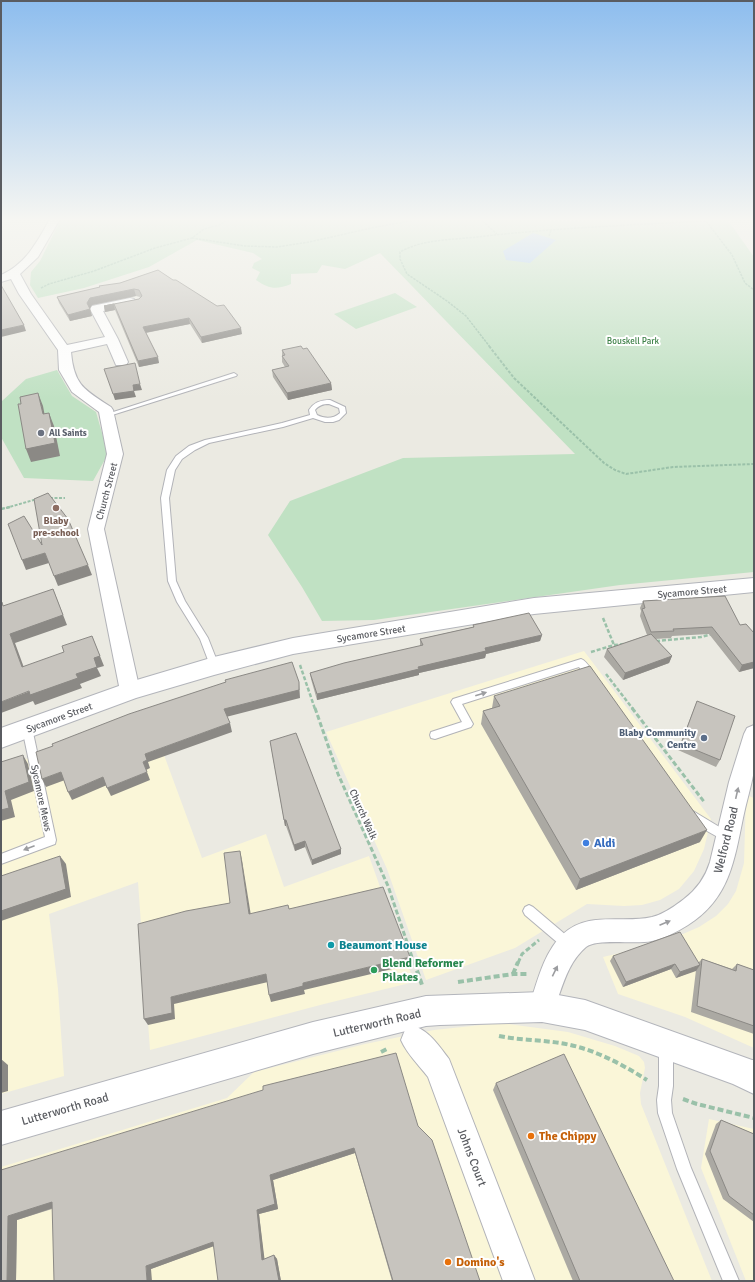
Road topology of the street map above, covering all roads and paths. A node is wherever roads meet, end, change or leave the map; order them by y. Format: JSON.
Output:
{"nodes":[{"id":1,"x":10,"y":279,"type":"edge"},
{"id":2,"x":68,"y":279,"type":"edge"},
{"id":3,"x":413,"y":279,"type":"edge"},
{"id":4,"x":743,"y":279,"type":"edge"},
{"id":5,"x":49,"y":284,"type":"dead end"},
{"id":6,"x":754,"y":290,"type":"edge"},
{"id":7,"x":136,"y":301,"type":"edge"},
{"id":8,"x":112,"y":339,"type":"junction"},
{"id":9,"x":64,"y":350,"type":"junction"},
{"id":10,"x":121,"y":362,"type":"dead end"},
{"id":11,"x":234,"y":375,"type":"dead end"},
{"id":12,"x":107,"y":415,"type":"junction"},
{"id":13,"x":314,"y":416,"type":"dead end"},
{"id":14,"x":754,"y":464,"type":"edge"},
{"id":15,"x":65,"y":498,"type":"dead end"},
{"id":16,"x":1,"y":509,"type":"edge"},
{"id":17,"x":754,"y":585,"type":"edge"},
{"id":18,"x":600,"y":611,"type":"dead end"},
{"id":19,"x":716,"y":633,"type":"edge"},
{"id":20,"x":653,"y":641,"type":"edge"},
{"id":21,"x":627,"y":643,"type":"edge"},
{"id":22,"x":614,"y":645,"type":"junction"},
{"id":23,"x":293,"y":646,"type":"junction"},
{"id":24,"x":594,"y":659,"type":"dead end"},
{"id":25,"x":214,"y":666,"type":"junction"},
{"id":26,"x":604,"y":671,"type":"dead end"},
{"id":27,"x":599,"y":688,"type":"edge"},
{"id":28,"x":130,"y":691,"type":"junction"},
{"id":29,"x":28,"y":728,"type":"junction"},
{"id":30,"x":754,"y":734,"type":"edge"},
{"id":31,"x":435,"y":735,"type":"dead end"},
{"id":32,"x":1,"y":738,"type":"edge"},
{"id":33,"x":685,"y":807,"type":"edge"},
{"id":34,"x":709,"y":808,"type":"dead end"},
{"id":35,"x":727,"y":837,"type":"junction"},
{"id":36,"x":1,"y":859,"type":"edge"},
{"id":37,"x":529,"y":911,"type":"dead end"},
{"id":38,"x":551,"y":930,"type":"junction"},
{"id":39,"x":569,"y":946,"type":"junction"},
{"id":40,"x":513,"y":974,"type":"junction"},
{"id":41,"x":552,"y":977,"type":"junction"},
{"id":42,"x":454,"y":982,"type":"dead end"},
{"id":43,"x":422,"y":987,"type":"dead end"},
{"id":44,"x":542,"y":1007,"type":"junction"},
{"id":45,"x":495,"y":1035,"type":"dead end"},
{"id":46,"x":415,"y":1040,"type":"dead end"},
{"id":47,"x":666,"y":1046,"type":"junction"},
{"id":48,"x":754,"y":1078,"type":"edge"},
{"id":49,"x":665,"y":1092,"type":"junction"},
{"id":50,"x":754,"y":1118,"type":"edge"},
{"id":51,"x":1,"y":1128,"type":"edge"},
{"id":52,"x":519,"y":1281,"type":"edge"},
{"id":53,"x":731,"y":1281,"type":"edge"}],
"edges":[{"from":1,"to":9,"type":"street"},
{"from":2,"to":5,"type":"path"},
{"from":3,"to":14,"type":"path"},
{"from":4,"to":6,"type":"path"},
{"from":7,"to":8,"type":"street"},
{"from":8,"to":9,"type":"street"},
{"from":8,"to":10,"type":"street"},
{"from":9,"to":12,"type":"street"},
{"from":11,"to":12,"type":"lane"},
{"from":12,"to":28,"type":"street","name":"Church Street"},
{"from":13,"to":25,"type":"lane"},
{"from":15,"to":16,"type":"path"},
{"from":17,"to":23,"type":"street","name":"Sycamore Street"},
{"from":18,"to":22,"type":"path"},
{"from":19,"to":20,"type":"path"},
{"from":21,"to":22,"type":"path"},
{"from":22,"to":24,"type":"path"},
{"from":23,"to":25,"type":"street","name":"Sycamore Street"},
{"from":23,"to":43,"type":"path","name":"Church Walk"},
{"from":25,"to":28,"type":"street","name":"Sycamore Street"},
{"from":26,"to":34,"type":"path"},
{"from":31,"to":27,"type":"lane","one_way":true},
{"from":28,"to":29,"type":"street","name":"Sycamore Street"},
{"from":29,"to":32,"type":"street","name":"Sycamore Street"},
{"from":29,"to":36,"type":"lane","name":"Sycamore Mews","one_way":true},
{"from":35,"to":30,"type":"street","name":"Welford Road","one_way":true},
{"from":33,"to":35,"type":"lane"},
{"from":39,"to":35,"type":"street","name":"Welford Road","one_way":true},
{"from":37,"to":38,"type":"lane"},
{"from":38,"to":39,"type":"lane"},
{"from":38,"to":40,"type":"path"},
{"from":41,"to":39,"type":"street","name":"Welford Road","one_way":true},
{"from":40,"to":41,"type":"path"},
{"from":40,"to":42,"type":"path"},
{"from":41,"to":44,"type":"street","name":"Welford Road"},
{"from":44,"to":47,"type":"street","name":"Lutterworth Road"},
{"from":44,"to":51,"type":"street","name":"Lutterworth Road"},
{"from":45,"to":49,"type":"path"},
{"from":46,"to":52,"type":"street","name":"Johns Court"},
{"from":47,"to":48,"type":"street","name":"Lutterworth Road"},
{"from":47,"to":49,"type":"lane"},
{"from":49,"to":50,"type":"path"},
{"from":49,"to":53,"type":"lane"}]}
